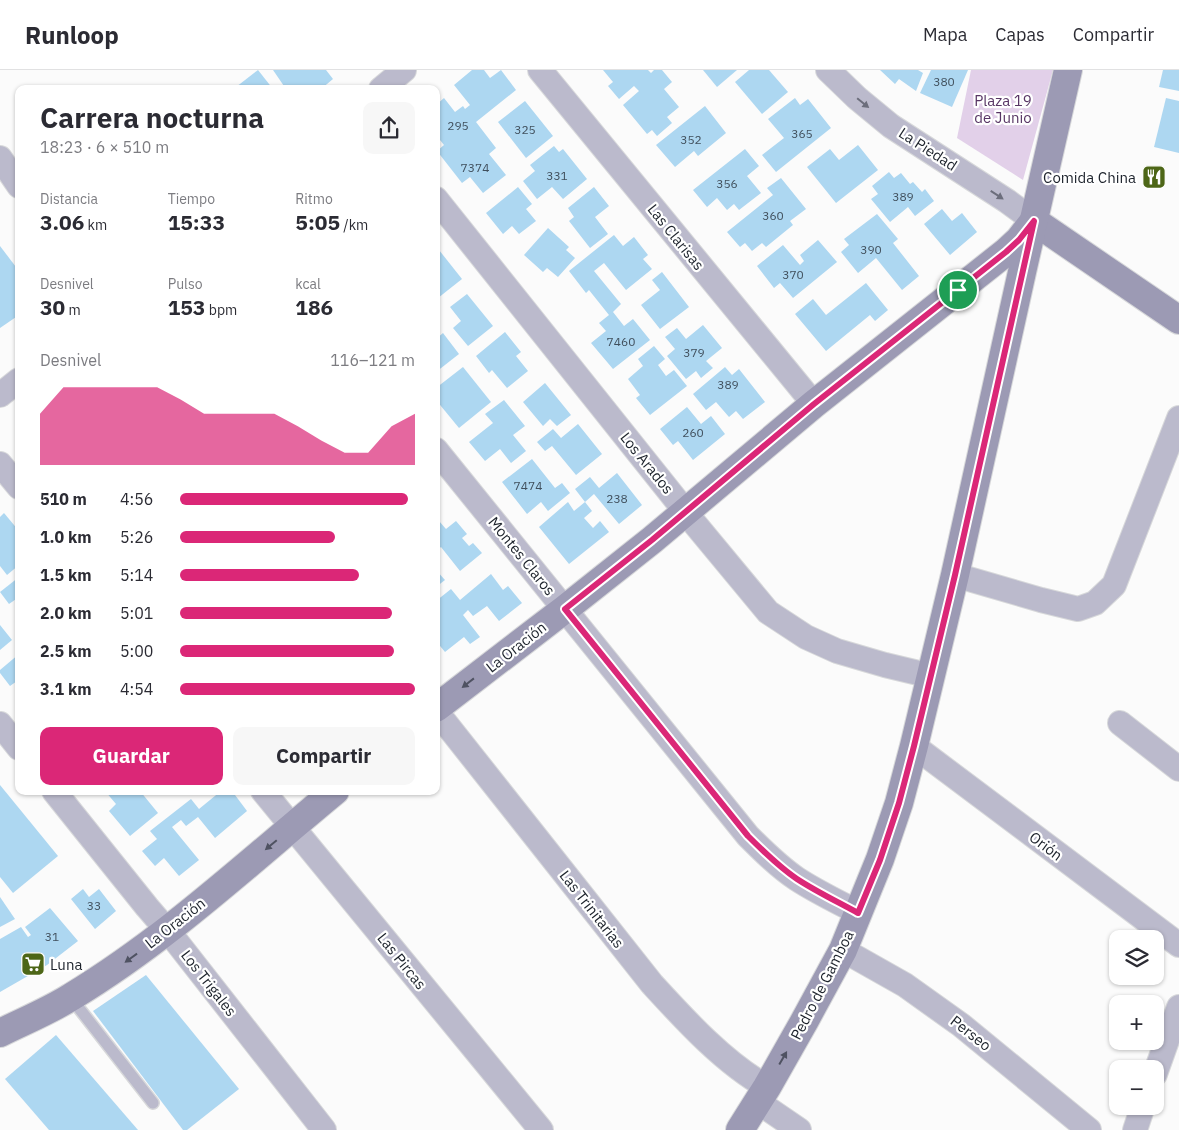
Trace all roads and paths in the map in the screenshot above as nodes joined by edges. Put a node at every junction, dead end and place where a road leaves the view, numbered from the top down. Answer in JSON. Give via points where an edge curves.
{"nodes":[{"id":1,"x":404,"y":70,"type":"edge"},
{"id":2,"x":540,"y":70,"type":"edge"},
{"id":3,"x":828,"y":70,"type":"edge"},
{"id":4,"x":1068,"y":70,"type":"edge"},
{"id":5,"x":386,"y":85,"type":"edge"},
{"id":6,"x":0,"y":158,"type":"edge"},
{"id":7,"x":15,"y":180,"type":"edge"},
{"id":8,"x":440,"y":204,"type":"edge"},
{"id":9,"x":1034,"y":221,"type":"junction"},
{"id":10,"x":1179,"y":320,"type":"edge"},
{"id":11,"x":15,"y":383,"type":"edge"},
{"id":12,"x":0,"y":395,"type":"edge"},
{"id":13,"x":814,"y":404,"type":"junction"},
{"id":14,"x":1179,"y":418,"type":"edge"},
{"id":15,"x":440,"y":455,"type":"edge"},
{"id":16,"x":0,"y":464,"type":"edge"},
{"id":17,"x":15,"y":482,"type":"edge"},
{"id":18,"x":686,"y":511,"type":"junction"},
{"id":19,"x":955,"y":575,"type":"junction"},
{"id":20,"x":565,"y":609,"type":"junction"},
{"id":21,"x":931,"y":676,"type":"junction"},
{"id":22,"x":440,"y":707,"type":"edge"},
{"id":23,"x":440,"y":715,"type":"edge"},
{"id":24,"x":1120,"y":723,"type":"dead end"},
{"id":25,"x":0,"y":724,"type":"edge"},
{"id":26,"x":15,"y":743,"type":"edge"},
{"id":27,"x":914,"y":746,"type":"junction"},
{"id":28,"x":1179,"y":769,"type":"edge"},
{"id":29,"x":57,"y":795,"type":"edge"},
{"id":30,"x":266,"y":795,"type":"edge"},
{"id":31,"x":330,"y":795,"type":"edge"},
{"id":32,"x":292,"y":827,"type":"junction"},
{"id":33,"x":858,"y":913,"type":"junction"},
{"id":34,"x":167,"y":931,"type":"junction"},
{"id":35,"x":1179,"y":945,"type":"edge"},
{"id":36,"x":842,"y":950,"type":"junction"},
{"id":37,"x":71,"y":998,"type":"junction"},
{"id":38,"x":1179,"y":1007,"type":"edge"},
{"id":39,"x":0,"y":1033,"type":"edge"},
{"id":40,"x":1160,"y":1060,"type":"edge"},
{"id":41,"x":762,"y":1095,"type":"junction"},
{"id":42,"x":153,"y":1102,"type":"dead end"},
{"id":43,"x":1141,"y":1115,"type":"edge"},
{"id":44,"x":324,"y":1130,"type":"edge"},
{"id":45,"x":541,"y":1130,"type":"edge"},
{"id":46,"x":740,"y":1130,"type":"edge"},
{"id":47,"x":799,"y":1130,"type":"edge"},
{"id":48,"x":1089,"y":1130,"type":"edge"},
{"id":49,"x":1135,"y":1130,"type":"edge"}],
"edges":[{"from":1,"to":5,"type":"street"},
{"from":2,"to":13,"type":"street","name":"Las Clarisas"},
{"from":3,"to":9,"type":"street","name":"La Piedad","one_way":true,"via":[[891,126]]},
{"from":4,"to":9,"type":"main road","name":"Pedro de Gamboa"},
{"from":6,"to":7,"type":"street"},
{"from":8,"to":18,"type":"street","name":"Los Arados"},
{"from":9,"to":10,"type":"main road"},
{"from":9,"to":13,"type":"main road","name":"La Oración","via":[[1006,252]]},
{"from":9,"to":19,"type":"main road","name":"Pedro de Gamboa"},
{"from":11,"to":12,"type":"street"},
{"from":13,"to":18,"type":"main road","name":"La Oración"},
{"from":14,"to":19,"type":"street","via":[[1114,585],[1095,603],[1078,609]]},
{"from":15,"to":20,"type":"street","name":"Montes Claros"},
{"from":16,"to":17,"type":"street"},
{"from":18,"to":20,"type":"main road","name":"La Oración"},
{"from":18,"to":21,"type":"street","name":"Los Arados","via":[[768,612],[806,637],[837,652]]},
{"from":19,"to":21,"type":"main road","name":"Pedro de Gamboa"},
{"from":20,"to":22,"type":"main road","name":"La Oración","one_way":true},
{"from":20,"to":33,"type":"street","name":"Montes Claros","via":[[748,836],[796,878]]},
{"from":21,"to":27,"type":"main road","name":"Pedro de Gamboa"},
{"from":23,"to":41,"type":"street","name":"Las Trinitarias","via":[[652,984],[708,1042],[750,1077]]},
{"from":24,"to":28,"type":"street"},
{"from":25,"to":26,"type":"street"},
{"from":27,"to":33,"type":"main road","name":"Pedro de Gamboa","via":[[880,860]]},
{"from":27,"to":35,"type":"street","name":"Orión"},
{"from":29,"to":34,"type":"street","name":"Los Trigales"},
{"from":30,"to":32,"type":"street","name":"Las Pircas"},
{"from":31,"to":32,"type":"main road","name":"La Oración"},
{"from":32,"to":34,"type":"main road","name":"La Oración","one_way":true},
{"from":32,"to":45,"type":"street","name":"Las Pircas"},
{"from":33,"to":36,"type":"main road","name":"Pedro de Gamboa"},
{"from":34,"to":37,"type":"main road","name":"La Oración","one_way":true},
{"from":34,"to":44,"type":"street","name":"Los Trigales"},
{"from":41,"to":36,"type":"main road","name":"Pedro de Gamboa","one_way":true},
{"from":36,"to":48,"type":"street","name":"Perseo","via":[[905,985],[961,1025]]},
{"from":37,"to":39,"type":"main road","name":"La Oración"},
{"from":37,"to":42,"type":"lane"},
{"from":38,"to":40,"type":"street"},
{"from":41,"to":46,"type":"main road","name":"Pedro de Gamboa"},
{"from":41,"to":47,"type":"street","name":"Las Trinitarias"},
{"from":43,"to":49,"type":"street"}]}
